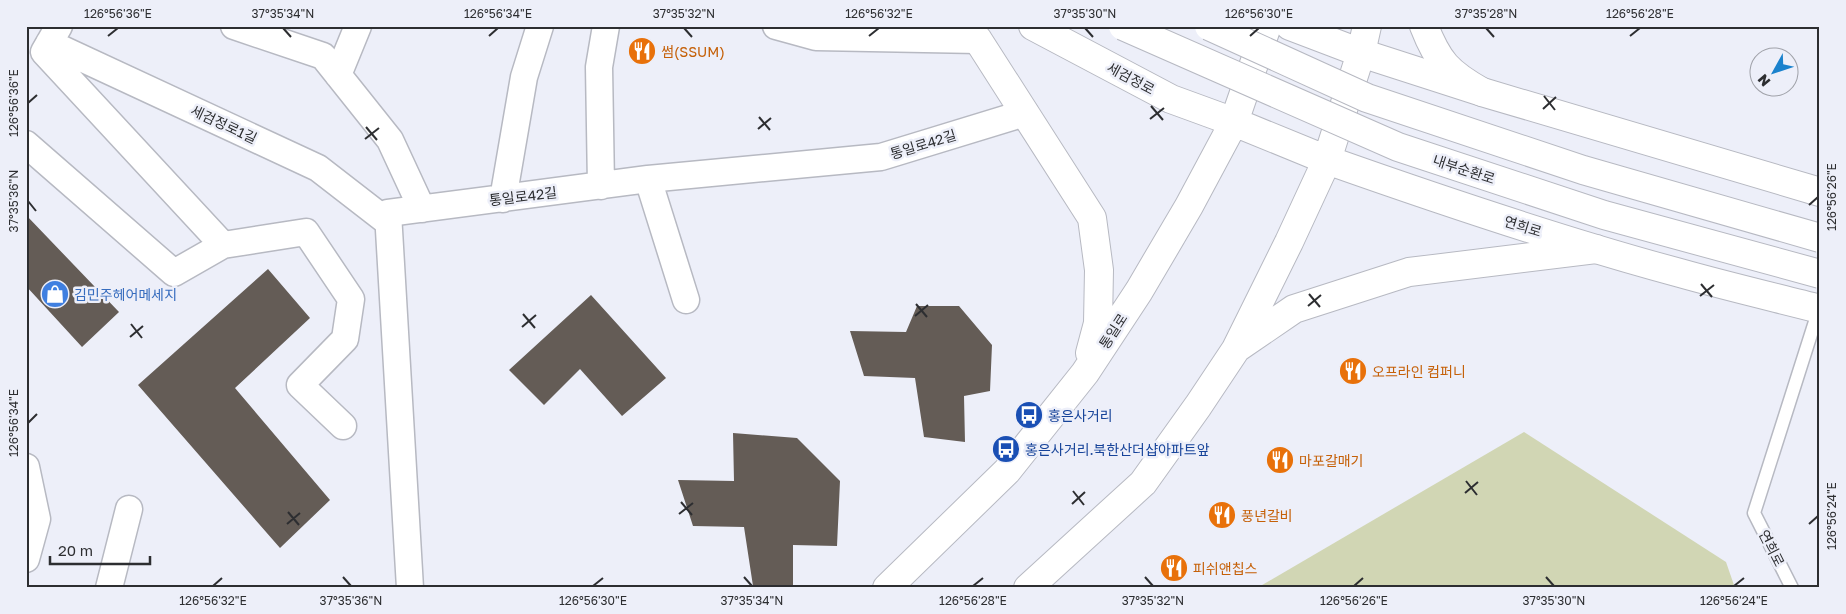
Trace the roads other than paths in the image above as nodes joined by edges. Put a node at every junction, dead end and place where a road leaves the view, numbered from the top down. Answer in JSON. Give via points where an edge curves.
{"nodes":[{"id":1,"x":234,"y":26,"type":"edge"},
{"id":2,"x":358,"y":26,"type":"edge"},
{"id":3,"x":540,"y":26,"type":"edge"},
{"id":4,"x":606,"y":26,"type":"edge"},
{"id":5,"x":776,"y":26,"type":"edge"},
{"id":6,"x":1033,"y":26,"type":"edge"},
{"id":7,"x":1122,"y":26,"type":"edge"},
{"id":8,"x":1209,"y":26,"type":"edge"},
{"id":9,"x":1267,"y":26,"type":"edge"},
{"id":10,"x":1290,"y":26,"type":"edge"},
{"id":11,"x":1367,"y":26,"type":"edge"},
{"id":12,"x":1424,"y":26,"type":"edge"},
{"id":13,"x":972,"y":33,"type":"edge"},
{"id":14,"x":51,"y":41,"type":"edge"},
{"id":15,"x":1361,"y":53,"type":"junction"},
{"id":16,"x":338,"y":75,"type":"junction"},
{"id":17,"x":1482,"y":92,"type":"junction"},
{"id":18,"x":1025,"y":113,"type":"junction"},
{"id":19,"x":1234,"y":122,"type":"junction"},
{"id":20,"x":26,"y":144,"type":"edge"},
{"id":21,"x":1327,"y":160,"type":"junction"},
{"id":22,"x":648,"y":179,"type":"junction"},
{"id":23,"x":601,"y":186,"type":"junction"},
{"id":24,"x":1820,"y":192,"type":"edge"},
{"id":25,"x":503,"y":199,"type":"junction"},
{"id":26,"x":422,"y":209,"type":"junction"},
{"id":27,"x":388,"y":223,"type":"junction"},
{"id":28,"x":1820,"y":238,"type":"edge"},
{"id":29,"x":223,"y":245,"type":"junction"},
{"id":30,"x":1596,"y":248,"type":"junction"},
{"id":31,"x":1820,"y":274,"type":"edge"},
{"id":32,"x":686,"y":300,"type":"dead end"},
{"id":33,"x":1819,"y":309,"type":"edge"},
{"id":34,"x":1236,"y":348,"type":"junction"},
{"id":35,"x":1085,"y":373,"type":"junction"},
{"id":36,"x":343,"y":426,"type":"dead end"},
{"id":37,"x":26,"y":467,"type":"edge"},
{"id":38,"x":129,"y":509,"type":"dead end"},
{"id":39,"x":26,"y":559,"type":"edge"},
{"id":40,"x":109,"y":588,"type":"edge"},
{"id":41,"x":410,"y":588,"type":"edge"},
{"id":42,"x":887,"y":588,"type":"edge"},
{"id":43,"x":1028,"y":588,"type":"edge"},
{"id":44,"x":1792,"y":588,"type":"edge"}],
"edges":[{"from":1,"to":16,"type":"street","via":[[323,56]]},
{"from":2,"to":16,"type":"street"},
{"from":3,"to":25,"type":"street","via":[[524,77]]},
{"from":4,"to":23,"type":"street","via":[[599,67]]},
{"from":5,"to":13,"type":"street","via":[[816,37]]},
{"from":6,"to":19,"type":"main road","name":"세검정로","via":[[1171,99]]},
{"from":7,"to":31,"type":"main road","name":"내부순환로","bridge":true,"via":[[1398,147],[1604,215]]},
{"from":8,"to":28,"type":"main road","bridge":true,"via":[[1367,98],[1583,170]]},
{"from":9,"to":19,"type":"main road","name":"통일로"},
{"from":10,"to":15,"type":"main road"},
{"from":11,"to":15,"type":"main road"},
{"from":12,"to":17,"type":"main road","via":[[1434,51],[1447,68],[1460,80]]},
{"from":13,"to":18,"type":"main road"},
{"from":14,"to":27,"type":"street","name":"세검정로1길","via":[[318,168]]},
{"from":14,"to":29,"type":"street"},
{"from":15,"to":17,"type":"main road"},
{"from":15,"to":21,"type":"main road"},
{"from":16,"to":26,"type":"street","via":[[390,140]]},
{"from":17,"to":24,"type":"main road"},
{"from":18,"to":22,"type":"street","name":"통일로42길","via":[[881,157]]},
{"from":18,"to":35,"type":"main road","via":[[1092,218],[1099,270],[1098,323]]},
{"from":19,"to":21,"type":"main road","name":"연희로"},
{"from":19,"to":35,"type":"main road","name":"통일로","via":[[1139,291]]},
{"from":20,"to":29,"type":"street","via":[[174,273]]},
{"from":21,"to":30,"type":"main road","name":"연희로","via":[[1496,218]]},
{"from":21,"to":34,"type":"main road"},
{"from":22,"to":23,"type":"street","name":"통일로42길"},
{"from":22,"to":32,"type":"street"},
{"from":23,"to":25,"type":"street","name":"통일로42길"},
{"from":25,"to":26,"type":"street","name":"통일로42길"},
{"from":26,"to":27,"type":"street","name":"통일로42길","via":[[388,213]]},
{"from":27,"to":41,"type":"street"},
{"from":29,"to":36,"type":"street","via":[[306,232],[351,299],[345,339],[300,385]]},
{"from":30,"to":33,"type":"main road","name":"연희로"},
{"from":30,"to":34,"type":"main road","via":[[1409,272],[1294,309]]},
{"from":33,"to":44,"type":"lane","name":"연희로","via":[[1754,513]]},
{"from":34,"to":43,"type":"main road","via":[[1142,483]]},
{"from":35,"to":42,"type":"main road","name":"통일로","via":[[1007,471]]},
{"from":37,"to":39,"type":"street","via":[[37,519]]},
{"from":38,"to":40,"type":"street"}]}
